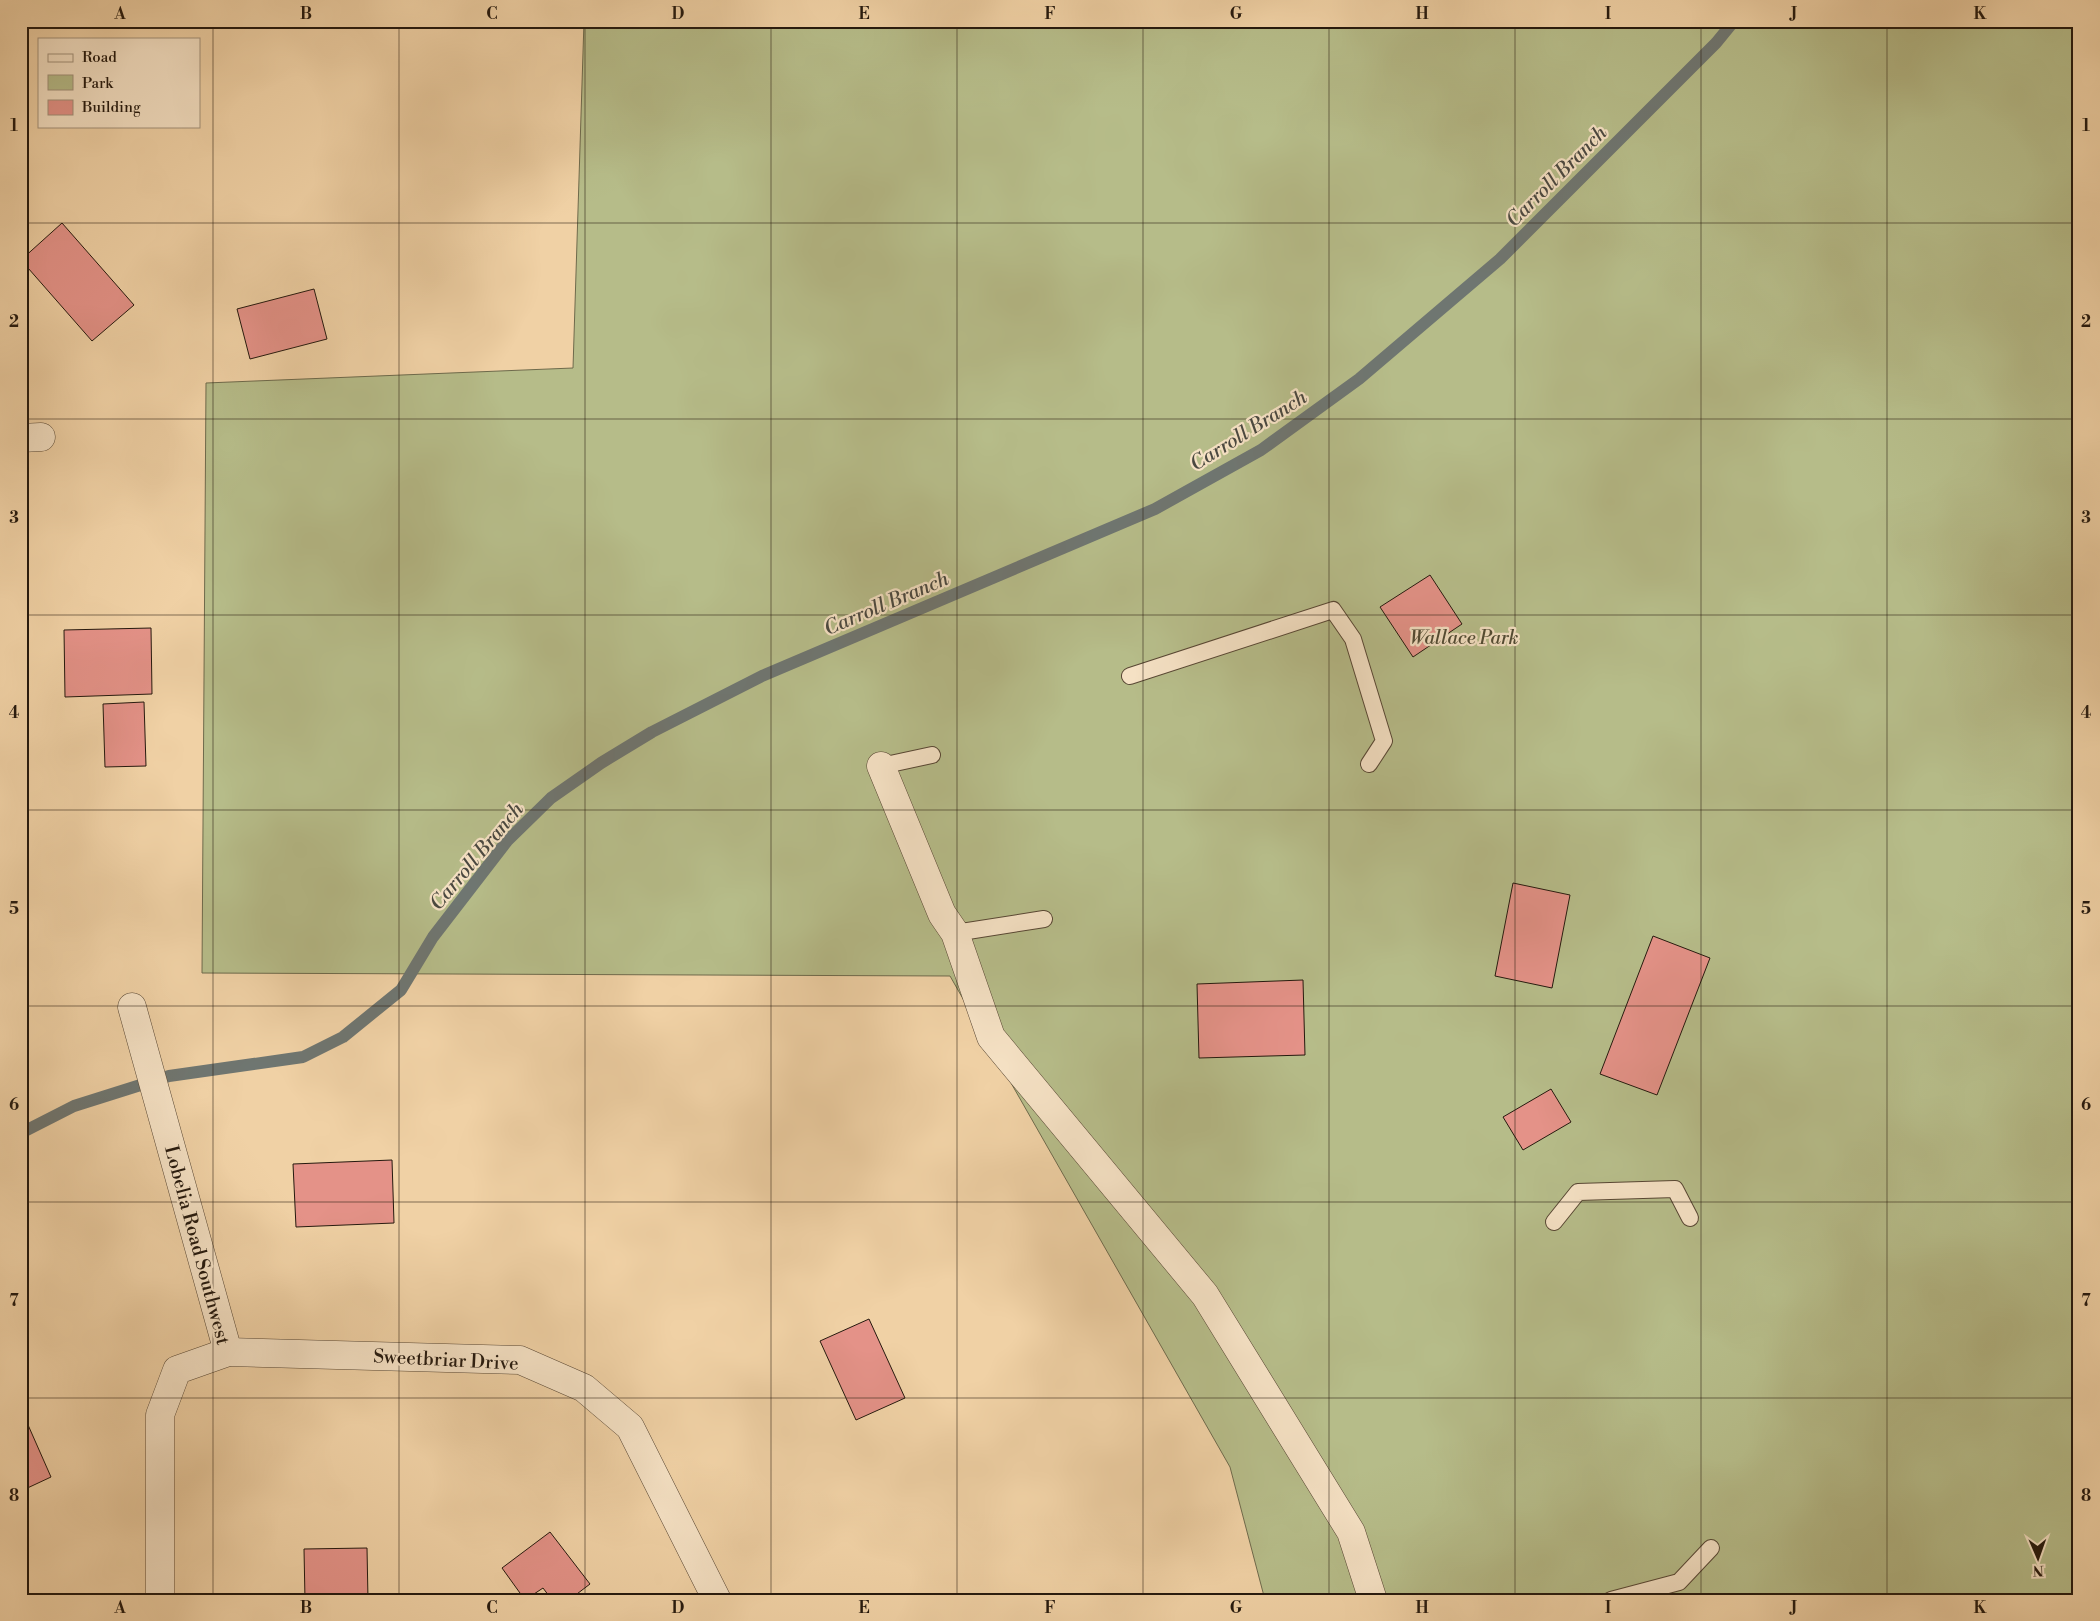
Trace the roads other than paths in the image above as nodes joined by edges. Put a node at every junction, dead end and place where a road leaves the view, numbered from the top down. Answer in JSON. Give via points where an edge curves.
{"nodes":[{"id":1,"x":1130,"y":676,"type":"dead end"},
{"id":2,"x":932,"y":755,"type":"dead end"},
{"id":3,"x":1369,"y":764,"type":"dead end"},
{"id":4,"x":880,"y":766,"type":"joint"},
{"id":5,"x":1044,"y":920,"type":"dead end"},
{"id":6,"x":955,"y":933,"type":"junction"},
{"id":7,"x":132,"y":1007,"type":"dead end"},
{"id":8,"x":1690,"y":1218,"type":"dead end"},
{"id":9,"x":1554,"y":1222,"type":"dead end"},
{"id":10,"x":228,"y":1352,"type":"junction"},
{"id":11,"x":1711,"y":1548,"type":"dead end"},
{"id":12,"x":160,"y":1600,"type":"edge"},
{"id":13,"x":717,"y":1600,"type":"edge"},
{"id":14,"x":1372,"y":1600,"type":"edge"},
{"id":15,"x":1611,"y":1600,"type":"edge"}],
"edges":[{"from":1,"to":3,"type":"lane","via":[[1333,610],[1353,639],[1384,741]]},
{"from":2,"to":4,"type":"lane"},
{"from":4,"to":6,"type":"street","via":[[942,914]]},
{"from":5,"to":6,"type":"lane"},
{"from":6,"to":14,"type":"street","via":[[991,1036],[1205,1295],[1352,1532]]},
{"from":7,"to":10,"type":"street","name":"Lobelia Road Southwest"},
{"from":8,"to":9,"type":"lane","via":[[1675,1189],[1665,1189],[1578,1192]]},
{"from":10,"to":12,"type":"street","name":"Lobelia Road Southwest","via":[[177,1370],[160,1415]]},
{"from":10,"to":13,"type":"street","name":"Sweetbriar Drive","via":[[520,1360],[584,1388],[630,1427]]},
{"from":11,"to":15,"type":"lane","via":[[1679,1582]]}]}
